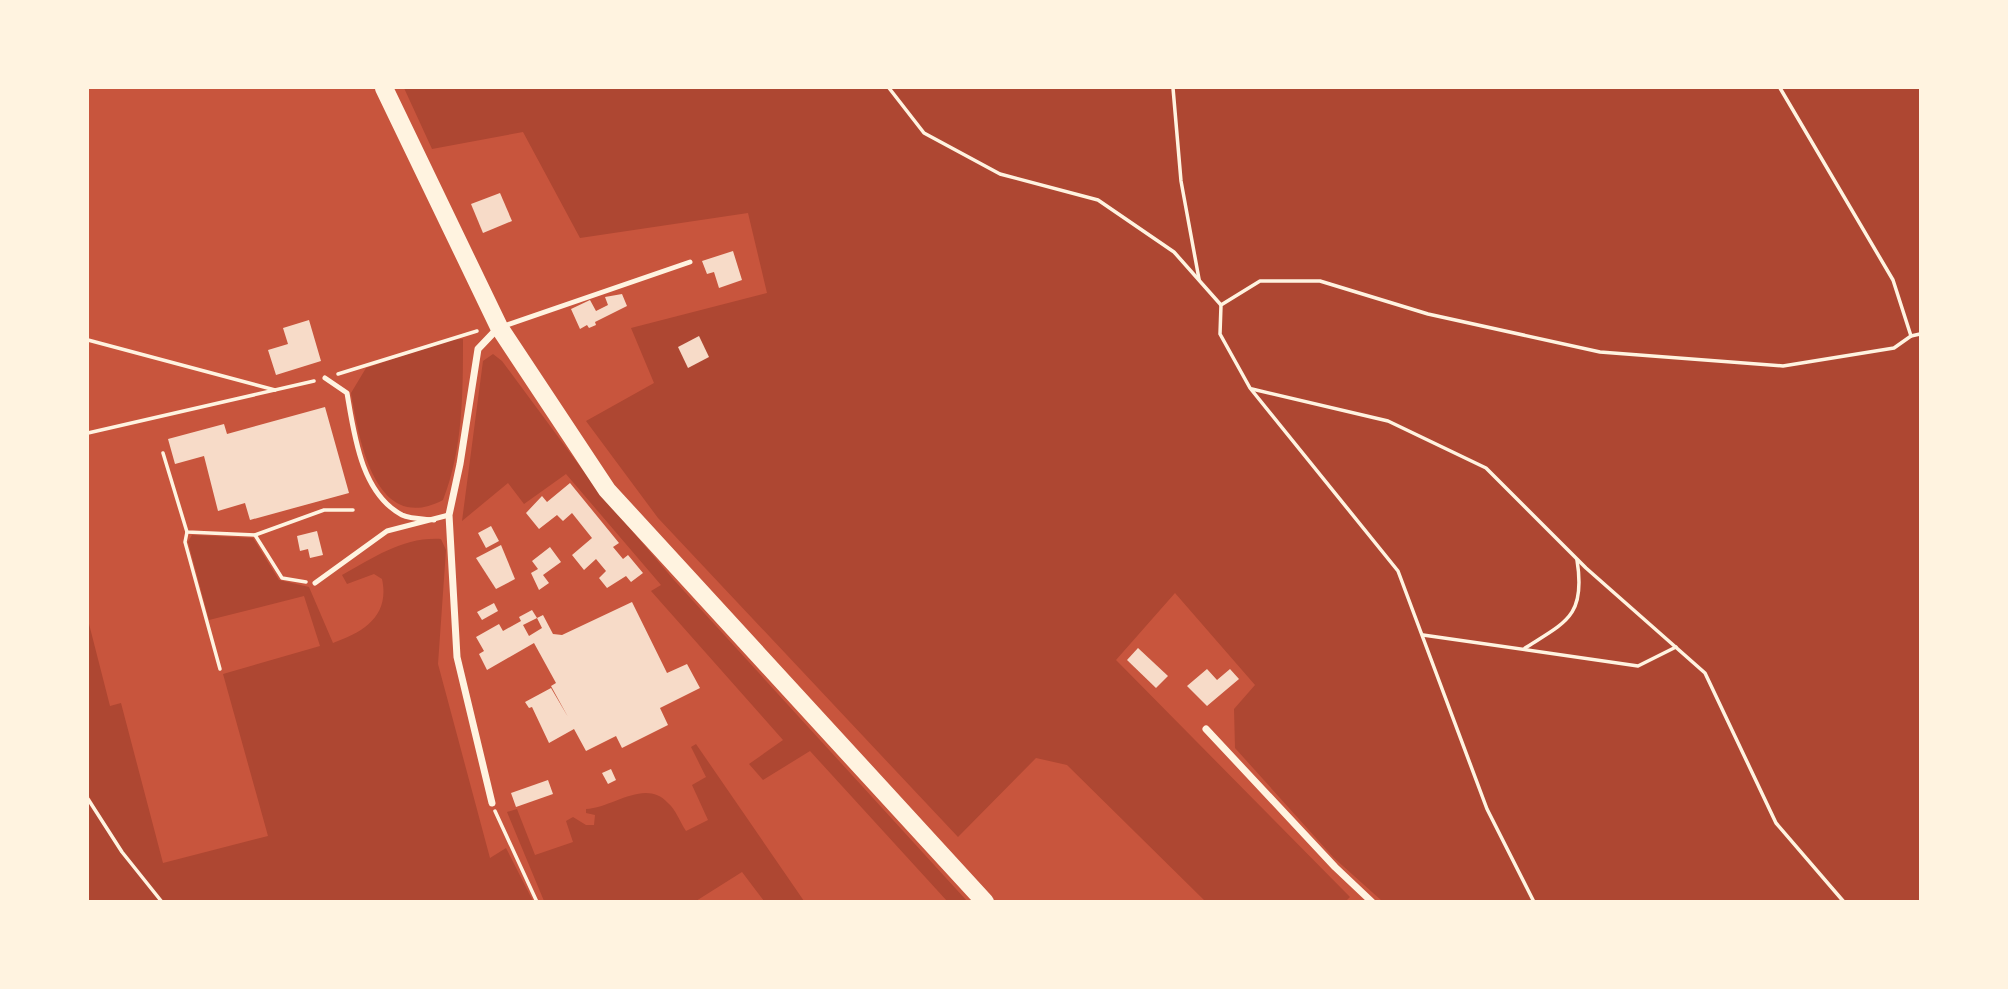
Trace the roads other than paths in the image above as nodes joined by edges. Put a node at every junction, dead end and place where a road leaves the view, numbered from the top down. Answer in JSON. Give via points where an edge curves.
{"nodes":[{"id":1,"x":384,"y":88,"type":"edge"},
{"id":2,"x":690,"y":262,"type":"dead end"},
{"id":3,"x":495,"y":320,"type":"junction"},
{"id":4,"x":325,"y":378,"type":"road end"},
{"id":5,"x":449,"y":515,"type":"junction"},
{"id":6,"x":435,"y":520,"type":"junction"},
{"id":7,"x":315,"y":583,"type":"road end"},
{"id":8,"x":1206,"y":729,"type":"dead end"},
{"id":9,"x":492,"y":803,"type":"road end"},
{"id":10,"x":985,"y":901,"type":"edge"},
{"id":11,"x":1372,"y":901,"type":"edge"}],
"edges":[{"from":1,"to":3,"type":"main road"},
{"from":2,"to":3,"type":"lane"},
{"from":3,"to":5,"type":"street","via":[[478,349]]},
{"from":3,"to":10,"type":"main road","via":[[607,490]]},
{"from":4,"to":6,"type":"lane","via":[[347,393],[354,434],[377,493],[403,515]]},
{"from":5,"to":6,"type":"lane"},
{"from":5,"to":9,"type":"street","via":[[457,657]]},
{"from":6,"to":7,"type":"lane","via":[[387,531]]},
{"from":8,"to":11,"type":"street"}]}
